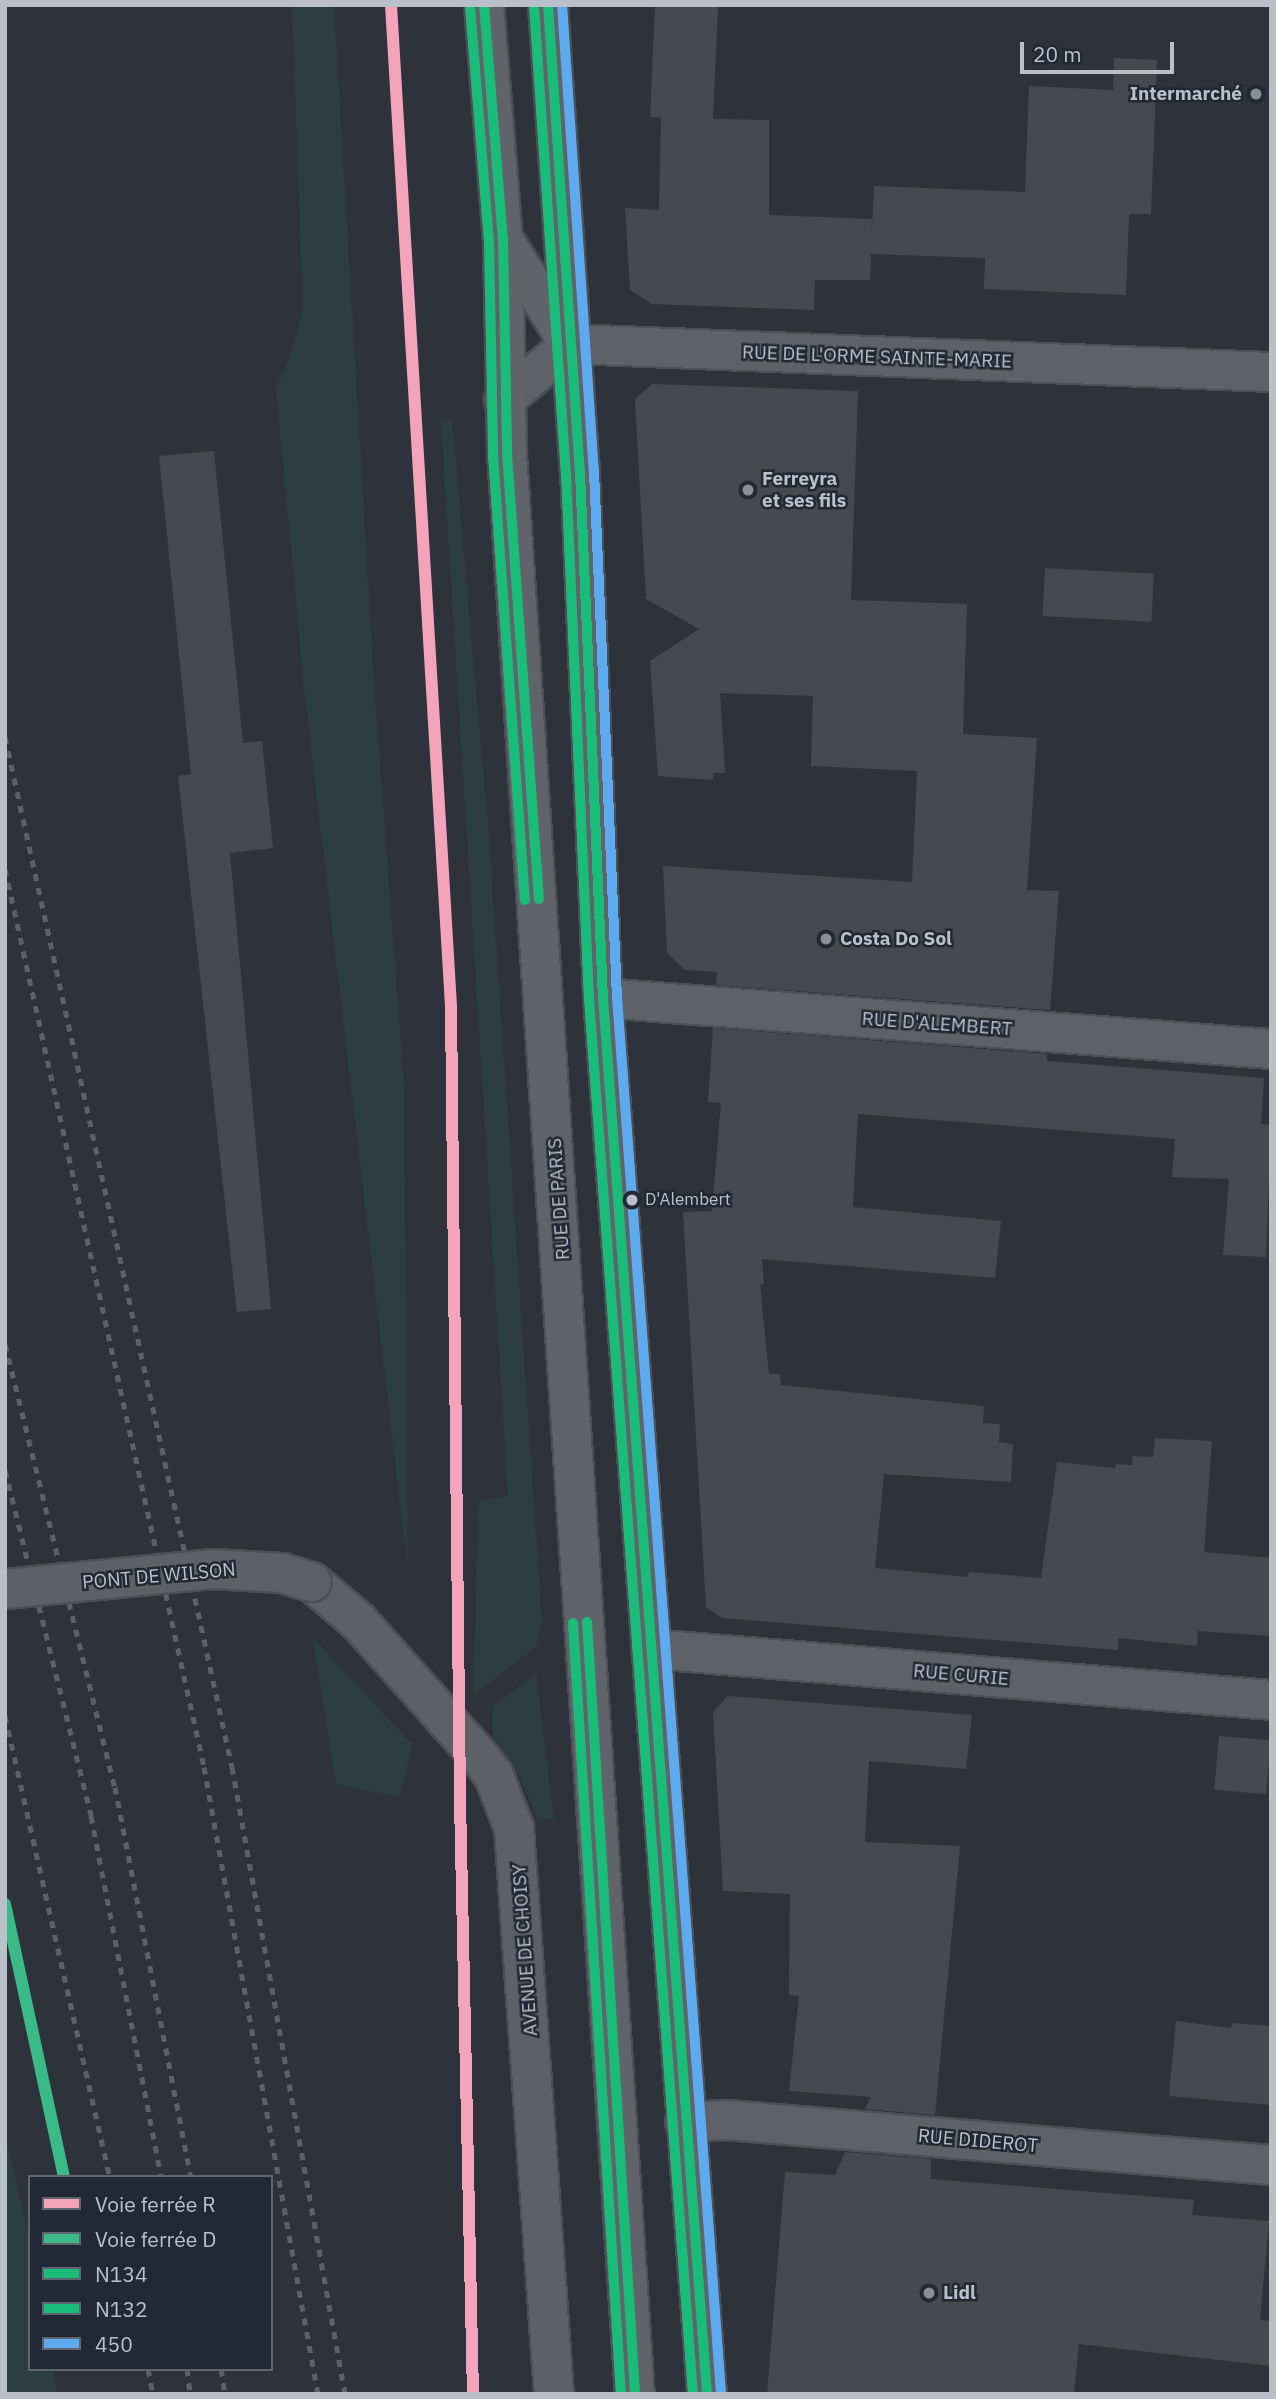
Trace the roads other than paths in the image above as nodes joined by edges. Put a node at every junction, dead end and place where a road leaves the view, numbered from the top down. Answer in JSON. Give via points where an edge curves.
{"nodes":[{"id":1,"x":484,"y":5,"type":"edge"},
{"id":2,"x":548,"y":5,"type":"edge"},
{"id":3,"x":503,"y":239,"type":"junction"},
{"id":4,"x":570,"y":344,"type":"junction"},
{"id":5,"x":1271,"y":372,"type":"edge"},
{"id":6,"x":504,"y":400,"type":"junction"},
{"id":7,"x":603,"y":998,"type":"junction"},
{"id":8,"x":1271,"y":1049,"type":"edge"},
{"id":9,"x":312,"y":1582,"type":"joint"},
{"id":10,"x":5,"y":1589,"type":"edge"},
{"id":11,"x":651,"y":1649,"type":"junction"},
{"id":12,"x":1271,"y":1700,"type":"edge"},
{"id":13,"x":685,"y":2122,"type":"junction"},
{"id":14,"x":1271,"y":2165,"type":"edge"},
{"id":15,"x":554,"y":2394,"type":"edge"},
{"id":16,"x":635,"y":2394,"type":"edge"},
{"id":17,"x":708,"y":2394,"type":"edge"}],
"edges":[{"from":1,"to":3,"type":"main road","name":"RUE DE PARIS"},
{"from":2,"to":4,"type":"main road"},
{"from":3,"to":4,"type":"main road"},
{"from":3,"to":6,"type":"main road","name":"RUE DE PARIS"},
{"from":4,"to":5,"type":"street","name":"RUE DE L'ORME SAINTE-MARIE"},
{"from":4,"to":6,"type":"street"},
{"from":4,"to":7,"type":"main road"},
{"from":6,"to":16,"type":"main road","name":"RUE DE PARIS"},
{"from":7,"to":8,"type":"street","name":"RUE D'ALEMBERT"},
{"from":7,"to":11,"type":"main road"},
{"from":9,"to":10,"type":"main road","name":"PONT DE WILSON","bridge":true,"via":[[282,1573],[212,1569]]},
{"from":9,"to":15,"type":"main road","name":"AVENUE DE CHOISY","via":[[358,1620],[494,1776],[514,1828]]},
{"from":11,"to":12,"type":"street","name":"RUE CURIE"},
{"from":11,"to":13,"type":"main road"},
{"from":13,"to":14,"type":"street","name":"RUE DIDEROT","via":[[727,2120]]},
{"from":13,"to":17,"type":"main road"}]}
